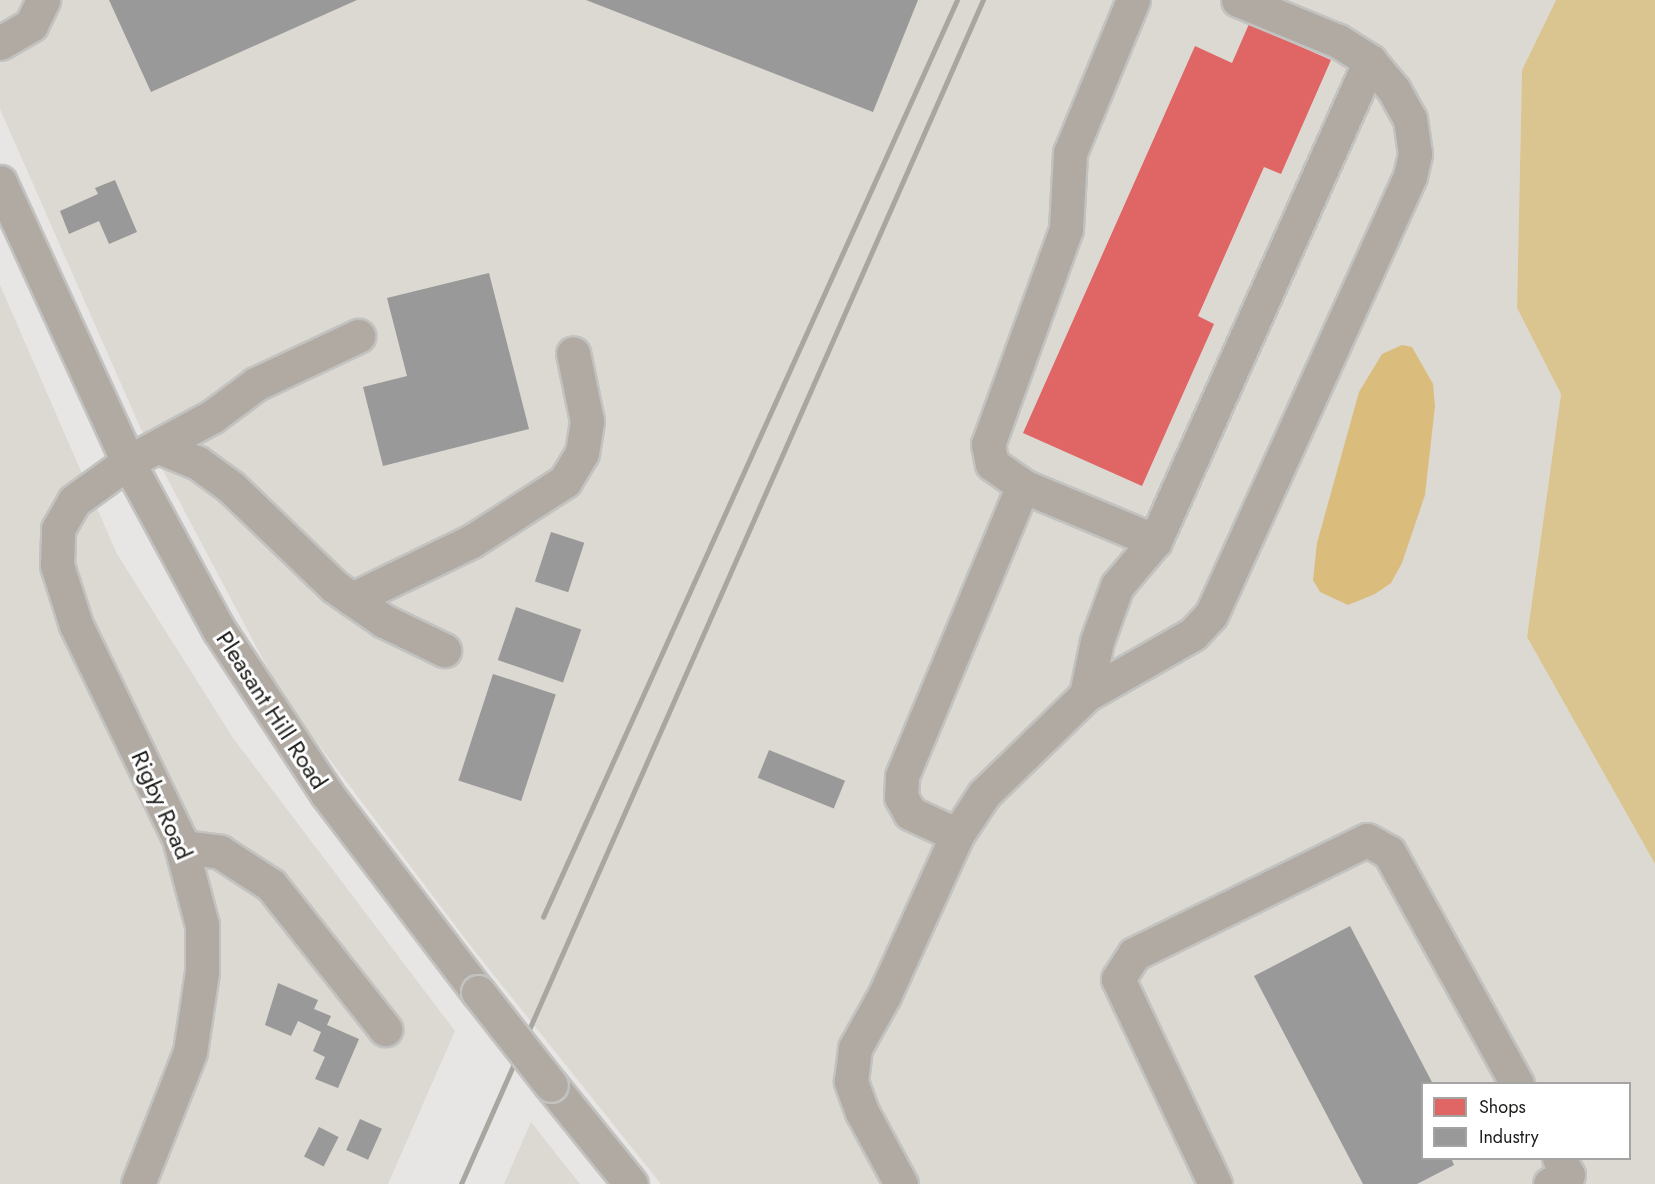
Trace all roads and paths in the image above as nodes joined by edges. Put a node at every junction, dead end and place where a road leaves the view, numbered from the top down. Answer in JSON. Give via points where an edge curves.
{"nodes":[{"id":1,"x":43,"y":0,"type":"edge"},
{"id":2,"x":1133,"y":0,"type":"edge"},
{"id":3,"x":1238,"y":0,"type":"edge"},
{"id":4,"x":0,"y":43,"type":"edge"},
{"id":5,"x":1370,"y":61,"type":"junction"},
{"id":6,"x":0,"y":182,"type":"edge"},
{"id":7,"x":8,"y":221,"type":"edge"},
{"id":8,"x":358,"y":336,"type":"dead end"},
{"id":9,"x":573,"y":353,"type":"dead end"},
{"id":10,"x":159,"y":447,"type":"junction"},
{"id":11,"x":128,"y":462,"type":"junction"},
{"id":12,"x":1023,"y":486,"type":"junction"},
{"id":13,"x":1155,"y":541,"type":"junction"},
{"id":14,"x":352,"y":599,"type":"junction"},
{"id":15,"x":444,"y":650,"type":"dead end"},
{"id":16,"x":1086,"y":695,"type":"junction"},
{"id":17,"x":957,"y":835,"type":"junction"},
{"id":18,"x":182,"y":847,"type":"junction"},
{"id":19,"x":385,"y":1029,"type":"dead end"},
{"id":20,"x":1516,"y":1082,"type":"edge"},
{"id":21,"x":138,"y":1184,"type":"edge"},
{"id":22,"x":631,"y":1184,"type":"edge"},
{"id":23,"x":901,"y":1184,"type":"edge"},
{"id":24,"x":1215,"y":1184,"type":"edge"}],
"edges":[{"from":1,"to":4,"type":"street","via":[[31,25]]},
{"from":2,"to":12,"type":"street","via":[[1070,153],[1066,229],[988,444],[992,464]]},
{"from":3,"to":5,"type":"street","via":[[1338,40]]},
{"from":5,"to":13,"type":"street"},
{"from":5,"to":16,"type":"street","via":[[1394,90],[1410,119],[1415,154],[1410,176],[1212,615],[1193,634]]},
{"from":6,"to":7,"type":"street","name":"Pleasant Hill Road"},
{"from":7,"to":11,"type":"street","name":"Pleasant Hill Road"},
{"from":8,"to":10,"type":"street","name":"Rigby Road","via":[[256,384],[213,416]]},
{"from":9,"to":14,"type":"street","via":[[587,421],[582,453],[565,481],[472,541]]},
{"from":10,"to":11,"type":"street","name":"Rigby Road"},
{"from":10,"to":14,"type":"street","via":[[198,463],[231,487]]},
{"from":11,"to":18,"type":"street","name":"Rigby Road","via":[[74,501],[58,529],[57,565],[76,625]]},
{"from":11,"to":22,"type":"street","name":"Pleasant Hill Road","bridge":true,"via":[[202,601],[277,723],[478,992]]},
{"from":12,"to":13,"type":"street"},
{"from":12,"to":17,"type":"street","via":[[902,776],[901,797],[910,813]]},
{"from":13,"to":16,"type":"street","via":[[1117,586],[1097,641]]},
{"from":14,"to":15,"type":"street","via":[[384,621]]},
{"from":16,"to":17,"type":"street","via":[[984,794]]},
{"from":17,"to":23,"type":"street","via":[[884,996],[855,1048],[851,1082],[862,1112]]},
{"from":18,"to":19,"type":"street","via":[[220,852],[271,885]]},
{"from":18,"to":21,"type":"street","name":"Rigby Road","via":[[202,925],[197,1024],[182,1079]]},
{"from":20,"to":24,"type":"street","via":[[1389,852],[1367,840],[1134,954],[1118,980]]}]}
